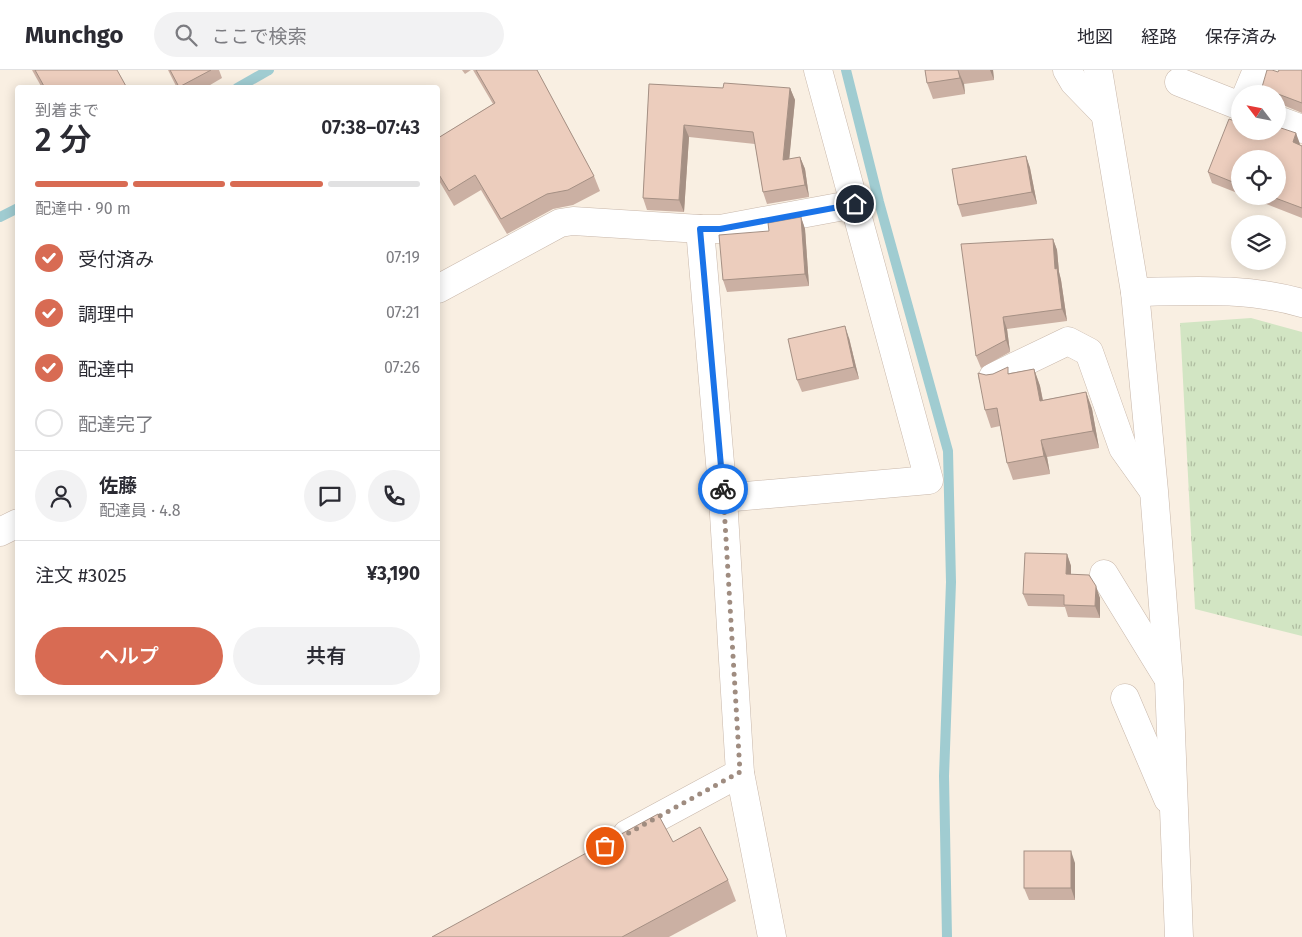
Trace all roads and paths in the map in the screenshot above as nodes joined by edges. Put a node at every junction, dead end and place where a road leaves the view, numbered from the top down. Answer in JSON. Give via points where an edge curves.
{"nodes":[{"id":1,"x":818,"y":70,"type":"edge"},
{"id":2,"x":1067,"y":70,"type":"edge"},
{"id":3,"x":1098,"y":70,"type":"edge"},
{"id":4,"x":1257,"y":70,"type":"edge"},
{"id":5,"x":1179,"y":82,"type":"dead end"},
{"id":6,"x":1251,"y":85,"type":"edge"},
{"id":7,"x":1231,"y":102,"type":"edge"},
{"id":8,"x":1105,"y":114,"type":"junction"},
{"id":9,"x":1286,"y":123,"type":"edge"},
{"id":10,"x":1302,"y":129,"type":"edge"},
{"id":11,"x":855,"y":204,"type":"junction"},
{"id":12,"x":700,"y":229,"type":"junction"},
{"id":13,"x":440,"y":288,"type":"edge"},
{"id":14,"x":1134,"y":292,"type":"junction"},
{"id":15,"x":1302,"y":302,"type":"edge"},
{"id":16,"x":992,"y":377,"type":"edge"},
{"id":17,"x":1154,"y":491,"type":"junction"},
{"id":18,"x":724,"y":498,"type":"junction"},
{"id":19,"x":15,"y":524,"type":"edge"},
{"id":20,"x":0,"y":532,"type":"edge"},
{"id":21,"x":1104,"y":574,"type":"dead end"},
{"id":22,"x":1169,"y":681,"type":"junction"},
{"id":23,"x":1126,"y":698,"type":"dead end"},
{"id":24,"x":740,"y":772,"type":"junction"},
{"id":25,"x":1174,"y":814,"type":"junction"},
{"id":26,"x":602,"y":848,"type":"edge"},
{"id":27,"x":772,"y":937,"type":"edge"},
{"id":28,"x":1179,"y":937,"type":"edge"}],
"edges":[{"from":1,"to":11,"type":"street"},
{"from":2,"to":8,"type":"street","via":[[1074,82]]},
{"from":3,"to":8,"type":"street"},
{"from":4,"to":6,"type":"street"},
{"from":5,"to":7,"type":"street"},
{"from":8,"to":14,"type":"street"},
{"from":9,"to":10,"type":"street"},
{"from":11,"to":12,"type":"street","via":[[720,229]]},
{"from":11,"to":18,"type":"street","via":[[930,480]]},
{"from":12,"to":13,"type":"street","via":[[573,221],[560,223]]},
{"from":12,"to":18,"type":"street"},
{"from":14,"to":15,"type":"street","via":[[1227,290],[1275,295]]},
{"from":14,"to":17,"type":"street"},
{"from":16,"to":17,"type":"street","via":[[1068,340],[1089,352],[1123,448]]},
{"from":17,"to":22,"type":"street"},
{"from":18,"to":24,"type":"street"},
{"from":19,"to":20,"type":"street"},
{"from":21,"to":22,"type":"street"},
{"from":22,"to":25,"type":"street"},
{"from":23,"to":25,"type":"street"},
{"from":24,"to":26,"type":"street"},
{"from":24,"to":27,"type":"street"},
{"from":25,"to":28,"type":"street"}]}
